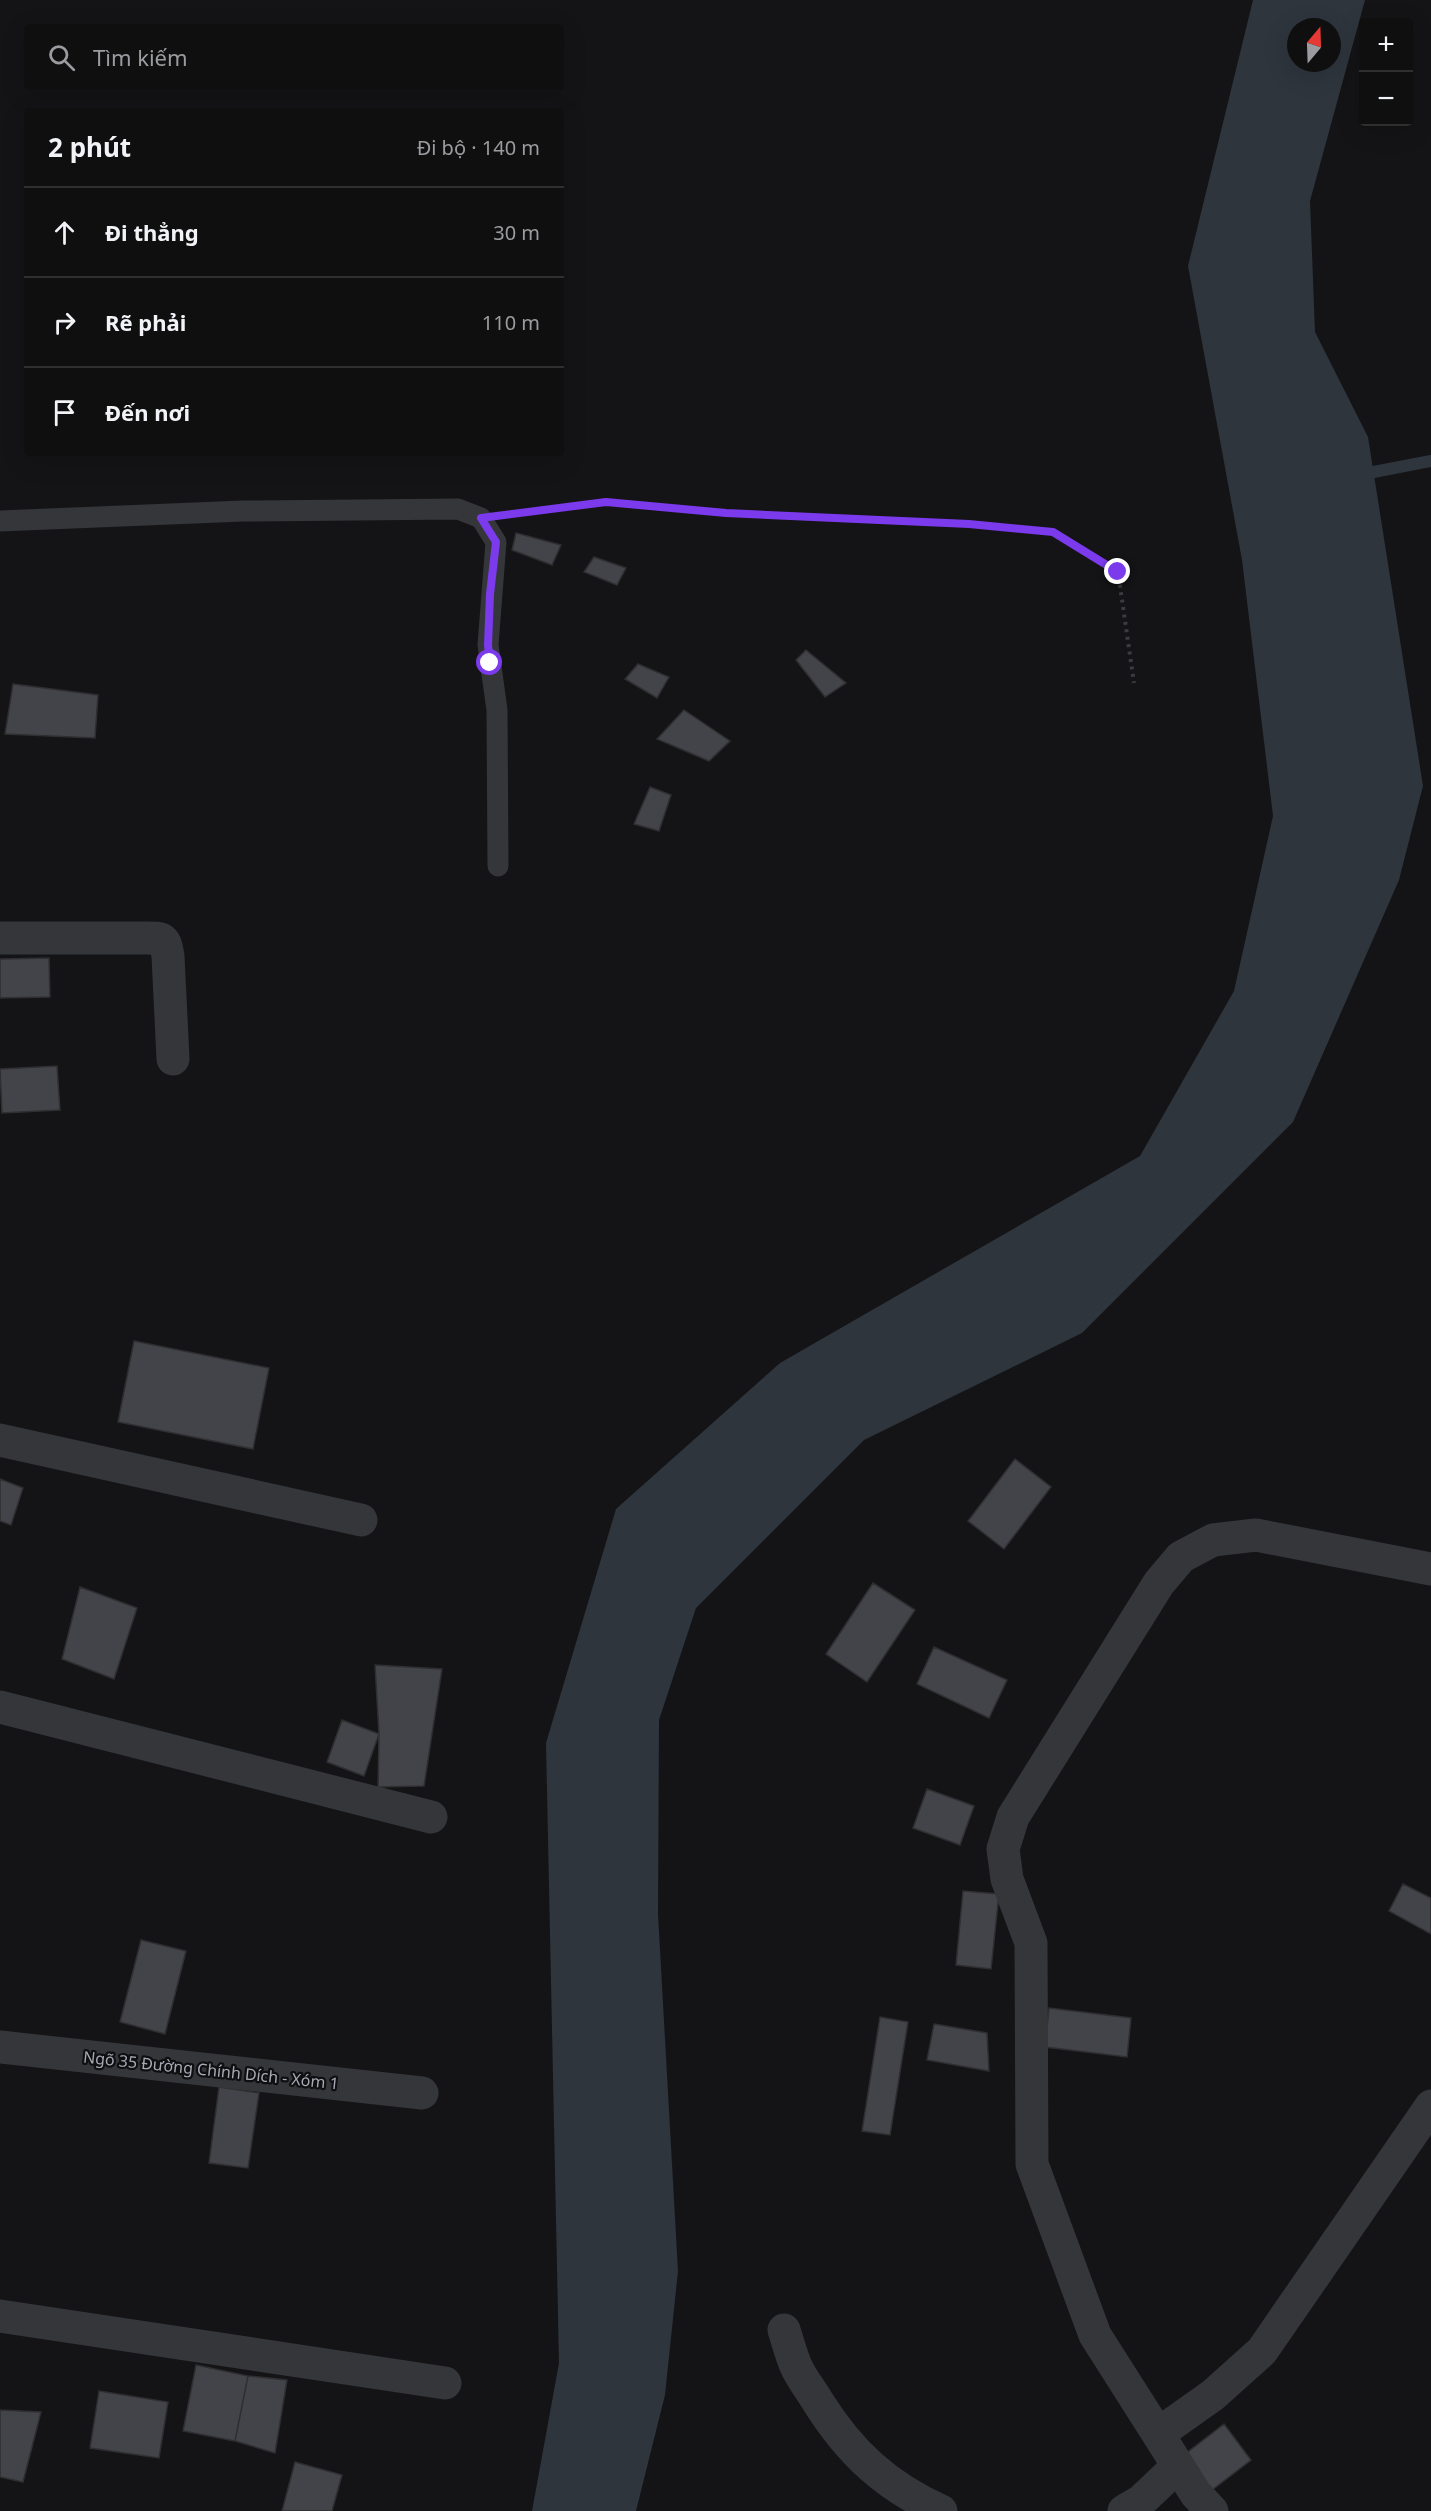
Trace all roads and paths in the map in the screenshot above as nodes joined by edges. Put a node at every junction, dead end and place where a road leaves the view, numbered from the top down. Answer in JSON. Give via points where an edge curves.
{"nodes":[{"id":1,"x":481,"y":518,"type":"junction"},
{"id":2,"x":0,"y":521,"type":"edge"},
{"id":3,"x":1134,"y":683,"type":"dead end"},
{"id":4,"x":498,"y":866,"type":"dead end"},
{"id":5,"x":0,"y":938,"type":"edge"},
{"id":6,"x":173,"y":1059,"type":"dead end"},
{"id":7,"x":0,"y":1440,"type":"edge"},
{"id":8,"x":361,"y":1520,"type":"dead end"},
{"id":9,"x":1431,"y":1569,"type":"edge"},
{"id":10,"x":0,"y":1707,"type":"edge"},
{"id":11,"x":431,"y":1816,"type":"dead end"},
{"id":12,"x":0,"y":2047,"type":"edge"},
{"id":13,"x":422,"y":2093,"type":"dead end"},
{"id":14,"x":1431,"y":2106,"type":"edge"},
{"id":15,"x":0,"y":2316,"type":"edge"},
{"id":16,"x":784,"y":2331,"type":"dead end"},
{"id":17,"x":445,"y":2384,"type":"dead end"},
{"id":18,"x":1158,"y":2434,"type":"junction"},
{"id":19,"x":1178,"y":2466,"type":"junction"},
{"id":20,"x":941,"y":2511,"type":"edge"},
{"id":21,"x":1124,"y":2511,"type":"edge"},
{"id":22,"x":1212,"y":2511,"type":"edge"}],
"edges":[{"from":1,"to":2,"type":"lane","via":[[458,509],[231,511]]},
{"from":1,"to":3,"type":"path","via":[[606,502],[1053,532],[1118,572]]},
{"from":1,"to":4,"type":"lane","via":[[496,542],[488,645],[497,710]]},
{"from":5,"to":6,"type":"street","via":[[164,939]]},
{"from":7,"to":8,"type":"street"},
{"from":9,"to":18,"type":"street","via":[[1256,1535],[1213,1540],[1181,1557],[1159,1583],[1013,1817],[1004,1849],[1007,1879],[1031,1943],[1032,2164],[1095,2335]]},
{"from":10,"to":11,"type":"street"},
{"from":12,"to":13,"type":"street","name":"Ngõ 35 Đường Chính Dích - Xóm 1"},
{"from":14,"to":18,"type":"street","via":[[1262,2351],[1213,2395]]},
{"from":15,"to":17,"type":"street"},
{"from":16,"to":20,"type":"street","via":[[796,2368],[856,2454],[881,2476]]},
{"from":18,"to":19,"type":"street"},
{"from":19,"to":21,"type":"street","via":[[1141,2501]]},
{"from":19,"to":22,"type":"street"}]}
